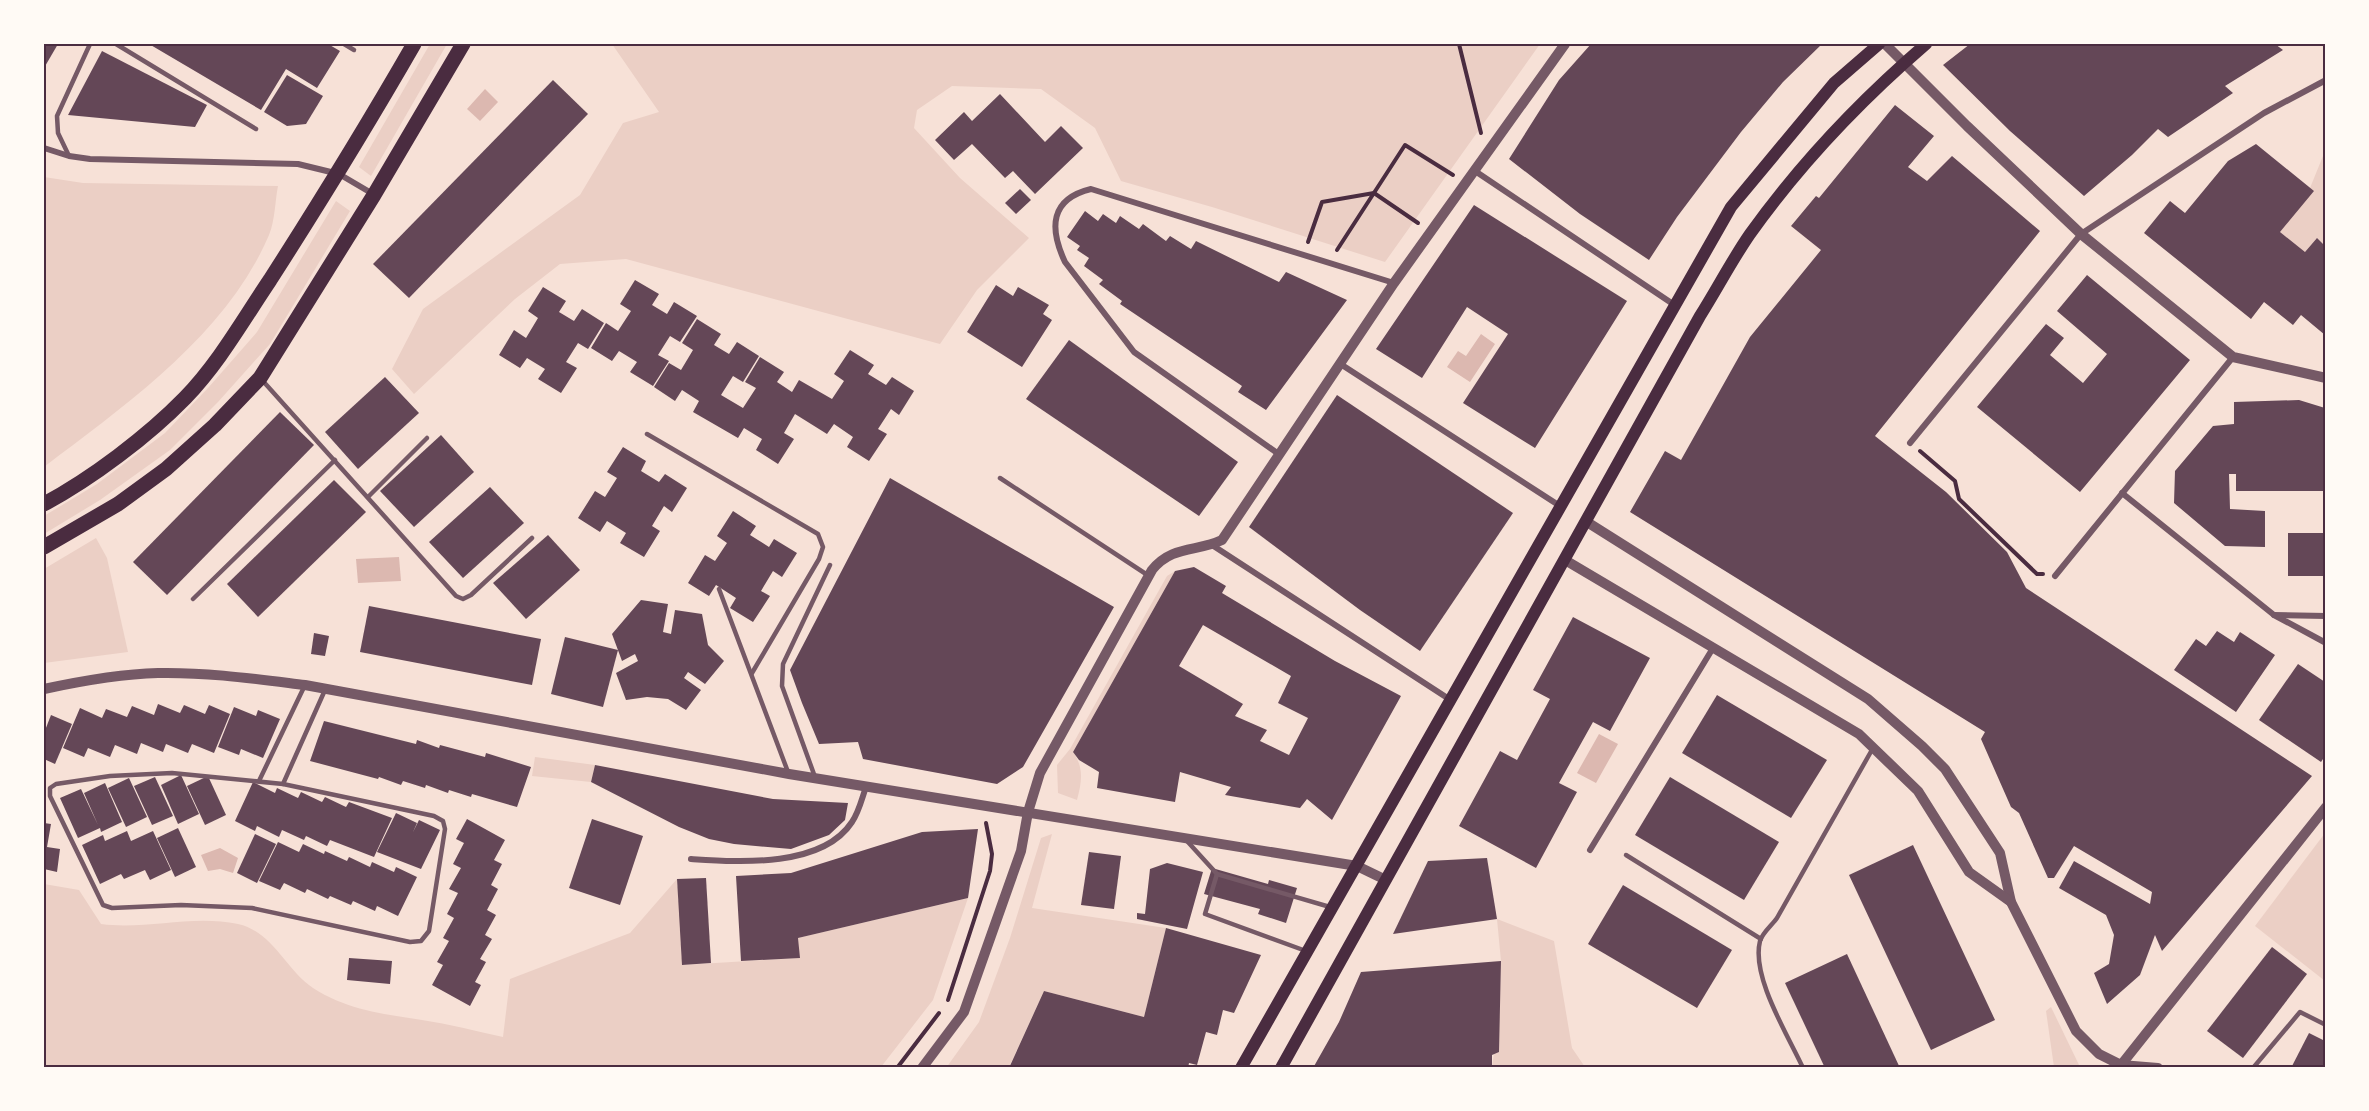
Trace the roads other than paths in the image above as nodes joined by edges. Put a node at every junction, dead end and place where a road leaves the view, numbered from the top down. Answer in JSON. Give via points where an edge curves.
{"nodes":[{"id":1,"x":90,"y":44,"type":"edge"},
{"id":2,"x":116,"y":44,"type":"edge"},
{"id":3,"x":344,"y":44,"type":"edge"},
{"id":4,"x":414,"y":44,"type":"edge"},
{"id":5,"x":463,"y":44,"type":"edge"},
{"id":6,"x":1565,"y":44,"type":"edge"},
{"id":7,"x":1879,"y":44,"type":"edge"},
{"id":8,"x":1885,"y":44,"type":"edge"},
{"id":9,"x":1926,"y":44,"type":"edge"},
{"id":10,"x":354,"y":50,"type":"dead end"},
{"id":11,"x":1903,"y":64,"type":"junction"},
{"id":12,"x":2325,"y":80,"type":"edge"},
{"id":13,"x":256,"y":129,"type":"dead end"},
{"id":14,"x":44,"y":148,"type":"edge"},
{"id":15,"x":69,"y":156,"type":"junction"},
{"id":16,"x":1475,"y":171,"type":"junction"},
{"id":17,"x":339,"y":174,"type":"junction"},
{"id":18,"x":374,"y":195,"type":"junction"},
{"id":19,"x":2081,"y":234,"type":"junction"},
{"id":20,"x":1394,"y":283,"type":"junction"},
{"id":21,"x":1674,"y":304,"type":"junction"},
{"id":22,"x":2233,"y":357,"type":"junction"},
{"id":23,"x":1342,"y":365,"type":"junction"},
{"id":24,"x":260,"y":378,"type":"junction"},
{"id":25,"x":2325,"y":378,"type":"edge"},
{"id":26,"x":647,"y":434,"type":"dead end"},
{"id":27,"x":427,"y":438,"type":"dead end"},
{"id":28,"x":1910,"y":443,"type":"road end"},
{"id":29,"x":1281,"y":456,"type":"junction"},
{"id":30,"x":334,"y":460,"type":"junction"},
{"id":31,"x":1000,"y":478,"type":"dead end"},
{"id":32,"x":2122,"y":493,"type":"junction"},
{"id":33,"x":368,"y":497,"type":"junction"},
{"id":34,"x":44,"y":504,"type":"edge"},
{"id":35,"x":1560,"y":506,"type":"junction"},
{"id":36,"x":1587,"y":522,"type":"junction"},
{"id":37,"x":532,"y":538,"type":"dead end"},
{"id":38,"x":1212,"y":545,"type":"junction"},
{"id":39,"x":44,"y":547,"type":"edge"},
{"id":40,"x":1565,"y":560,"type":"junction"},
{"id":41,"x":830,"y":565,"type":"dead end"},
{"id":42,"x":1149,"y":576,"type":"junction"},
{"id":43,"x":2055,"y":576,"type":"road end"},
{"id":44,"x":719,"y":590,"type":"dead end"},
{"id":45,"x":193,"y":599,"type":"dead end"},
{"id":46,"x":2274,"y":615,"type":"junction"},
{"id":47,"x":2325,"y":616,"type":"edge"},
{"id":48,"x":2325,"y":643,"type":"edge"},
{"id":49,"x":1713,"y":648,"type":"junction"},
{"id":50,"x":752,"y":673,"type":"junction"},
{"id":51,"x":305,"y":685,"type":"junction"},
{"id":52,"x":326,"y":688,"type":"junction"},
{"id":53,"x":44,"y":689,"type":"edge"},
{"id":54,"x":1449,"y":699,"type":"junction"},
{"id":55,"x":1873,"y":748,"type":"junction"},
{"id":56,"x":789,"y":774,"type":"junction"},
{"id":57,"x":816,"y":778,"type":"junction"},
{"id":58,"x":259,"y":781,"type":"junction"},
{"id":59,"x":283,"y":784,"type":"junction"},
{"id":60,"x":866,"y":787,"type":"junction"},
{"id":61,"x":2325,"y":807,"type":"edge"},
{"id":62,"x":1028,"y":812,"type":"junction"},
{"id":63,"x":1183,"y":837,"type":"junction"},
{"id":64,"x":1590,"y":850,"type":"dead end"},
{"id":65,"x":1626,"y":855,"type":"dead end"},
{"id":66,"x":691,"y":859,"type":"dead end"},
{"id":67,"x":1357,"y":866,"type":"junction"},
{"id":68,"x":1217,"y":874,"type":"junction"},
{"id":69,"x":1386,"y":880,"type":"junction"},
{"id":70,"x":2012,"y":902,"type":"junction"},
{"id":71,"x":1332,"y":907,"type":"junction"},
{"id":72,"x":1761,"y":939,"type":"junction"},
{"id":73,"x":1306,"y":951,"type":"junction"},
{"id":74,"x":2324,"y":1022,"type":"edge"},
{"id":75,"x":2122,"y":1066,"type":"edge"},
{"id":76,"x":922,"y":1068,"type":"edge"},
{"id":77,"x":1241,"y":1068,"type":"edge"},
{"id":78,"x":1281,"y":1068,"type":"edge"},
{"id":79,"x":1803,"y":1068,"type":"edge"},
{"id":80,"x":2158,"y":1068,"type":"edge"},
{"id":81,"x":2253,"y":1068,"type":"edge"}],
"edges":[{"from":1,"to":15,"type":"lane","via":[[57,116],[58,133]]},
{"from":2,"to":13,"type":"lane"},
{"from":3,"to":10,"type":"lane"},
{"from":4,"to":17,"type":"main road"},
{"from":5,"to":18,"type":"main road"},
{"from":6,"to":16,"type":"street"},
{"from":7,"to":21,"type":"main road","via":[[1834,83],[1731,207]]},
{"from":8,"to":11,"type":"street"},
{"from":9,"to":11,"type":"main road"},
{"from":11,"to":19,"type":"street"},
{"from":11,"to":36,"type":"main road","via":[[1823,145],[1749,235]]},
{"from":12,"to":19,"type":"street","via":[[2264,113]]},
{"from":14,"to":15,"type":"street"},
{"from":15,"to":17,"type":"street","via":[[298,165]]},
{"from":16,"to":20,"type":"street"},
{"from":16,"to":21,"type":"street"},
{"from":17,"to":18,"type":"street"},
{"from":17,"to":34,"type":"main road","via":[[223,351],[185,398],[139,438]]},
{"from":18,"to":24,"type":"main road"},
{"from":19,"to":22,"type":"street"},
{"from":19,"to":28,"type":"street"},
{"from":20,"to":23,"type":"street"},
{"from":20,"to":29,"type":"street","via":[[1091,189],[1076,193],[1057,214],[1057,246],[1065,262],[1134,352]]},
{"from":21,"to":35,"type":"main road"},
{"from":22,"to":25,"type":"street"},
{"from":22,"to":32,"type":"street"},
{"from":23,"to":29,"type":"street"},
{"from":23,"to":35,"type":"street"},
{"from":24,"to":30,"type":"lane"},
{"from":24,"to":39,"type":"main road","via":[[215,426],[166,469],[118,504]]},
{"from":26,"to":50,"type":"lane","via":[[818,534],[823,547],[819,560]]},
{"from":27,"to":33,"type":"lane"},
{"from":29,"to":38,"type":"street","via":[[1222,540]]},
{"from":30,"to":33,"type":"lane"},
{"from":30,"to":45,"type":"lane"},
{"from":31,"to":42,"type":"lane"},
{"from":32,"to":43,"type":"street"},
{"from":32,"to":46,"type":"street"},
{"from":33,"to":37,"type":"lane","via":[[456,596],[463,599]]},
{"from":35,"to":54,"type":"main road"},
{"from":36,"to":40,"type":"main road"},
{"from":36,"to":70,"type":"street","via":[[1868,699],[1893,720],[1945,769],[2000,853]]},
{"from":38,"to":42,"type":"street","via":[[1171,553],[1160,560]]},
{"from":38,"to":54,"type":"street"},
{"from":40,"to":49,"type":"street"},
{"from":40,"to":69,"type":"main road"},
{"from":41,"to":57,"type":"lane","via":[[781,674]]},
{"from":42,"to":62,"type":"street","via":[[1040,773]]},
{"from":44,"to":50,"type":"lane"},
{"from":46,"to":47,"type":"street"},
{"from":46,"to":48,"type":"street"},
{"from":49,"to":55,"type":"street","via":[[1859,734]]},
{"from":49,"to":64,"type":"street"},
{"from":50,"to":56,"type":"lane"},
{"from":51,"to":52,"type":"street"},
{"from":51,"to":53,"type":"street","via":[[158,673],[86,680]]},
{"from":51,"to":58,"type":"lane"},
{"from":52,"to":56,"type":"street"},
{"from":52,"to":59,"type":"lane"},
{"from":54,"to":67,"type":"main road"},
{"from":55,"to":70,"type":"street","via":[[1918,791],[1969,872]]},
{"from":55,"to":72,"type":"lane","via":[[1777,918]]},
{"from":56,"to":57,"type":"street"},
{"from":57,"to":60,"type":"street"},
{"from":58,"to":59,"type":"lane"},
{"from":58,"to":59,"type":"lane","via":[[172,772],[110,776],[56,784],[50,788],[50,796],[103,905],[252,908],[410,942],[421,941],[429,931],[443,821]]},
{"from":60,"to":62,"type":"street"},
{"from":60,"to":66,"type":"street","via":[[852,822],[834,839],[793,858],[743,862]]},
{"from":61,"to":75,"type":"street"},
{"from":62,"to":63,"type":"street"},
{"from":62,"to":76,"type":"street","via":[[1021,851],[964,1012]]},
{"from":63,"to":67,"type":"street"},
{"from":63,"to":68,"type":"lane"},
{"from":65,"to":72,"type":"lane"},
{"from":67,"to":69,"type":"street"},
{"from":67,"to":71,"type":"main road"},
{"from":68,"to":71,"type":"lane"},
{"from":68,"to":73,"type":"lane","via":[[1205,914]]},
{"from":69,"to":78,"type":"main road"},
{"from":70,"to":75,"type":"street","via":[[2076,1031],[2099,1054]]},
{"from":71,"to":73,"type":"main road"},
{"from":72,"to":79,"type":"lane","via":[[1759,961],[1765,985]]},
{"from":73,"to":77,"type":"main road"},
{"from":74,"to":81,"type":"lane","via":[[2300,1012]]},
{"from":75,"to":80,"type":"street"}]}
